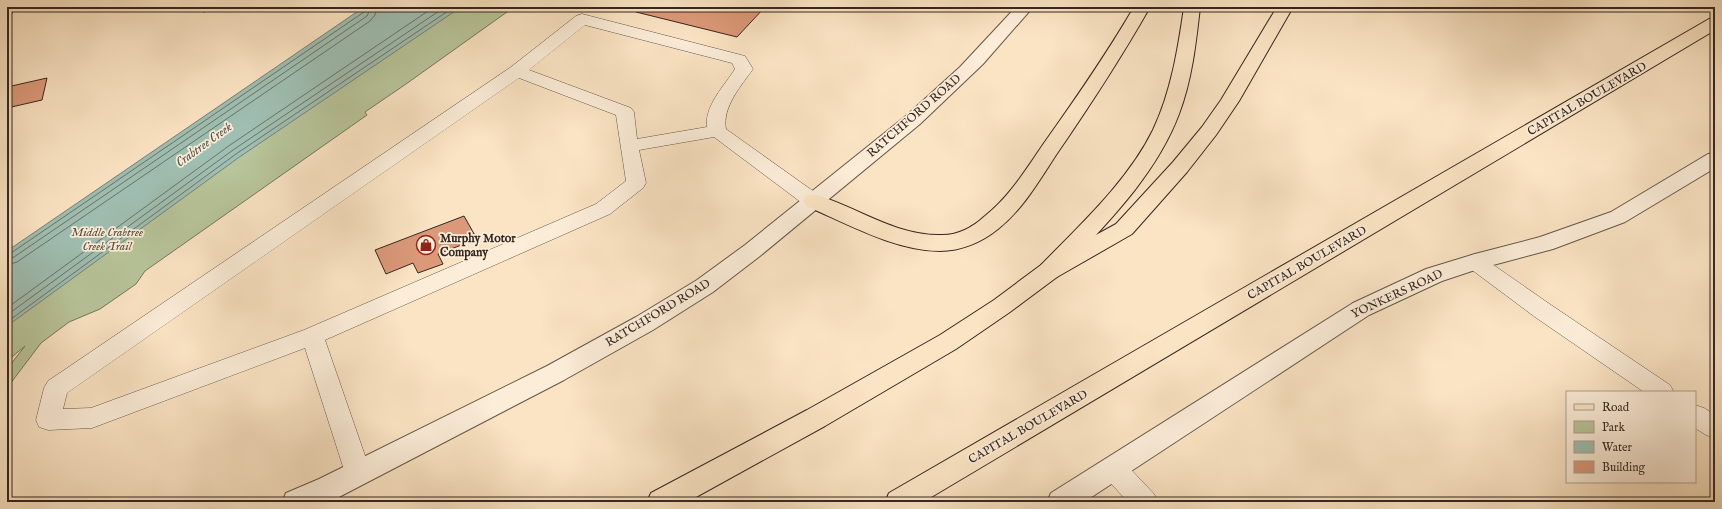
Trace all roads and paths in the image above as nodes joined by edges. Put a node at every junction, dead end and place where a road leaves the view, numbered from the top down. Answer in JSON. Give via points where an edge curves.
{"nodes":[{"id":1,"x":1025,"y":7,"type":"edge"},
{"id":2,"x":1142,"y":7,"type":"edge"},
{"id":3,"x":1192,"y":7,"type":"edge"},
{"id":4,"x":1285,"y":7,"type":"edge"},
{"id":5,"x":1715,"y":23,"type":"edge"},
{"id":6,"x":517,"y":71,"type":"junction"},
{"id":7,"x":717,"y":131,"type":"junction"},
{"id":8,"x":629,"y":146,"type":"junction"},
{"id":9,"x":1715,"y":159,"type":"edge"},
{"id":10,"x":814,"y":201,"type":"junction"},
{"id":11,"x":1475,"y":262,"type":"junction"},
{"id":12,"x":1048,"y":271,"type":"junction"},
{"id":13,"x":312,"y":336,"type":"junction"},
{"id":14,"x":1661,"y":391,"type":"edge"},
{"id":15,"x":1696,"y":416,"type":"edge"},
{"id":16,"x":1715,"y":428,"type":"edge"},
{"id":17,"x":1114,"y":468,"type":"junction"},
{"id":18,"x":358,"y":473,"type":"junction"},
{"id":19,"x":296,"y":502,"type":"edge"},
{"id":20,"x":661,"y":502,"type":"edge"},
{"id":21,"x":899,"y":502,"type":"edge"},
{"id":22,"x":1061,"y":502,"type":"edge"},
{"id":23,"x":1145,"y":502,"type":"edge"}],
"edges":[{"from":1,"to":10,"type":"street","name":"RATCHFORD ROAD","via":[[989,48],[944,92]]},
{"from":2,"to":10,"type":"main road","via":[[1077,110],[1028,181],[1007,209],[982,230],[951,242],[917,241],[898,236]]},
{"from":3,"to":12,"type":"main road","via":[[1184,68],[1154,145],[1129,183]]},
{"from":4,"to":12,"type":"main road","via":[[1230,101],[1154,198],[1124,229]]},
{"from":5,"to":21,"type":"main road","name":"CAPITAL BOULEVARD"},
{"from":6,"to":7,"type":"lane","via":[[582,19],[739,60],[744,68],[720,105],[714,120]]},
{"from":6,"to":8,"type":"lane","via":[[625,112]]},
{"from":6,"to":13,"type":"lane","via":[[56,388],[48,420],[92,418]]},
{"from":7,"to":8,"type":"lane"},
{"from":7,"to":10,"type":"lane"},
{"from":8,"to":13,"type":"lane","via":[[636,183],[603,210]]},
{"from":9,"to":11,"type":"street","name":"YONKERS ROAD","via":[[1618,217],[1545,244]]},
{"from":10,"to":18,"type":"street","name":"RATCHFORD ROAD","via":[[764,244],[689,296],[576,362]]},
{"from":11,"to":14,"type":"lane"},
{"from":11,"to":17,"type":"street","name":"YONKERS ROAD","via":[[1434,275],[1361,309]]},
{"from":12,"to":20,"type":"main road","via":[[948,342],[816,418]]},
{"from":13,"to":18,"type":"lane"},
{"from":15,"to":16,"type":"lane"},
{"from":17,"to":22,"type":"street","name":"YONKERS ROAD"},
{"from":17,"to":23,"type":"lane"},
{"from":18,"to":19,"type":"street","name":"RATCHFORD ROAD"}]}
